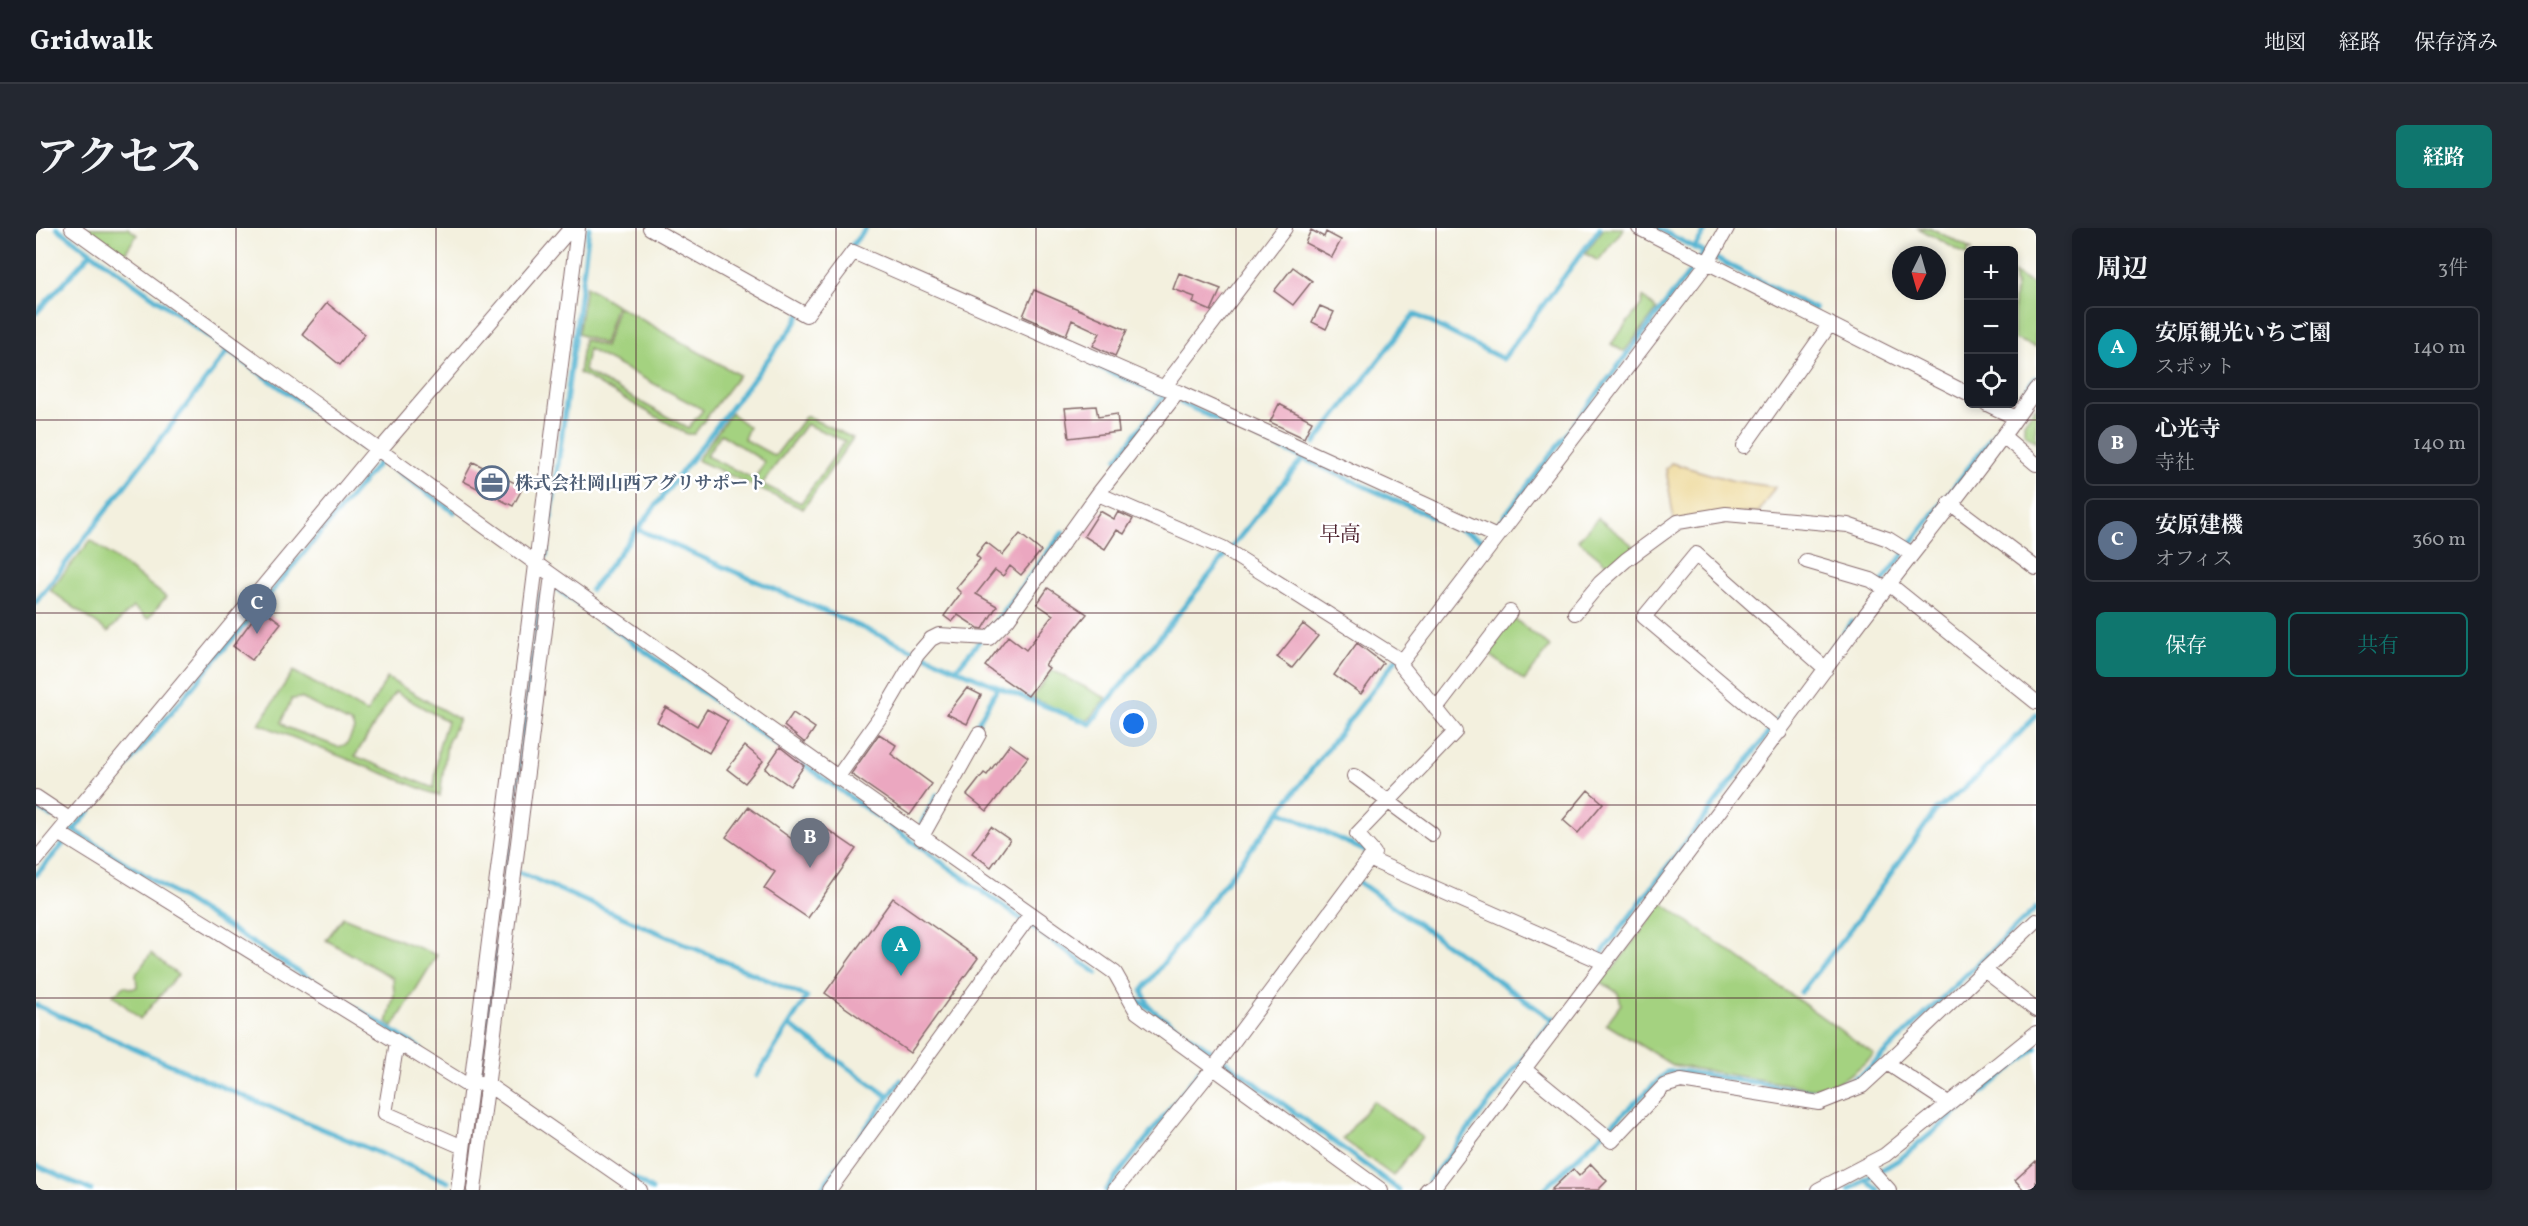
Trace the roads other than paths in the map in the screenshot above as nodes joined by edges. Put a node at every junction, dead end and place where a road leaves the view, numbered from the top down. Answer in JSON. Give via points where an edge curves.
{"nodes":[{"id":1,"x":72,"y":228,"type":"edge"},
{"id":2,"x":571,"y":228,"type":"edge"},
{"id":3,"x":578,"y":228,"type":"edge"},
{"id":4,"x":650,"y":228,"type":"edge"},
{"id":5,"x":1285,"y":228,"type":"edge"},
{"id":6,"x":1639,"y":228,"type":"edge"},
{"id":7,"x":1727,"y":228,"type":"edge"},
{"id":8,"x":1706,"y":258,"type":"junction"},
{"id":9,"x":1830,"y":324,"type":"junction"},
{"id":10,"x":1171,"y":389,"type":"junction"},
{"id":11,"x":2036,"y":389,"type":"edge"},
{"id":12,"x":1964,"y":392,"type":"edge"},
{"id":13,"x":1995,"y":408,"type":"edge"},
{"id":14,"x":2011,"y":416,"type":"junction"},
{"id":15,"x":2003,"y":436,"type":"junction"},
{"id":16,"x":1744,"y":446,"type":"dead end"},
{"id":17,"x":376,"y":452,"type":"junction"},
{"id":18,"x":2036,"y":464,"type":"edge"},
{"id":19,"x":1098,"y":494,"type":"junction"},
{"id":20,"x":1950,"y":503,"type":"junction"},
{"id":21,"x":1492,"y":534,"type":"junction"},
{"id":22,"x":1912,"y":554,"type":"junction"},
{"id":23,"x":535,"y":561,"type":"junction"},
{"id":24,"x":1806,"y":561,"type":"dead end"},
{"id":25,"x":2036,"y":568,"type":"edge"},
{"id":26,"x":552,"y":575,"type":"junction"},
{"id":27,"x":1887,"y":587,"type":"junction"},
{"id":28,"x":1510,"y":612,"type":"dead end"},
{"id":29,"x":1575,"y":613,"type":"dead end"},
{"id":30,"x":1398,"y":658,"type":"junction"},
{"id":31,"x":1826,"y":669,"type":"junction"},
{"id":32,"x":2036,"y":702,"type":"edge"},
{"id":33,"x":1436,"y":709,"type":"junction"},
{"id":34,"x":1780,"y":732,"type":"junction"},
{"id":35,"x":979,"y":734,"type":"dead end"},
{"id":36,"x":1354,"y":776,"type":"dead end"},
{"id":37,"x":837,"y":778,"type":"junction"},
{"id":38,"x":36,"y":797,"type":"edge"},
{"id":39,"x":1388,"y":801,"type":"junction"},
{"id":40,"x":69,"y":819,"type":"junction"},
{"id":41,"x":59,"y":833,"type":"junction"},
{"id":42,"x":1432,"y":834,"type":"dead end"},
{"id":43,"x":921,"y":838,"type":"junction"},
{"id":44,"x":1369,"y":859,"type":"junction"},
{"id":45,"x":36,"y":860,"type":"edge"},
{"id":46,"x":1027,"y":920,"type":"junction"},
{"id":47,"x":2036,"y":921,"type":"edge"},
{"id":48,"x":1605,"y":963,"type":"junction"},
{"id":49,"x":1984,"y":970,"type":"junction"},
{"id":50,"x":2036,"y":1010,"type":"edge"},
{"id":51,"x":2036,"y":1033,"type":"edge"},
{"id":52,"x":397,"y":1042,"type":"junction"},
{"id":53,"x":1219,"y":1061,"type":"junction"},
{"id":54,"x":1887,"y":1063,"type":"junction"},
{"id":55,"x":1524,"y":1069,"type":"junction"},
{"id":56,"x":480,"y":1082,"type":"junction"},
{"id":57,"x":1948,"y":1103,"type":"junction"},
{"id":58,"x":463,"y":1147,"type":"junction"},
{"id":59,"x":1871,"y":1172,"type":"junction"},
{"id":60,"x":623,"y":1185,"type":"edge"},
{"id":61,"x":458,"y":1190,"type":"edge"},
{"id":62,"x":474,"y":1190,"type":"edge"},
{"id":63,"x":640,"y":1190,"type":"edge"},
{"id":64,"x":829,"y":1190,"type":"edge"},
{"id":65,"x":1115,"y":1190,"type":"edge"},
{"id":66,"x":1381,"y":1190,"type":"edge"},
{"id":67,"x":1427,"y":1190,"type":"edge"},
{"id":68,"x":1818,"y":1190,"type":"edge"},
{"id":69,"x":1889,"y":1190,"type":"edge"}],
"edges":[{"from":1,"to":17,"type":"street"},
{"from":2,"to":17,"type":"street"},
{"from":3,"to":23,"type":"street"},
{"from":4,"to":10,"type":"street","via":[[806,315],[853,252]]},
{"from":5,"to":10,"type":"street"},
{"from":6,"to":8,"type":"street"},
{"from":7,"to":8,"type":"street"},
{"from":8,"to":9,"type":"street"},
{"from":8,"to":21,"type":"street"},
{"from":9,"to":12,"type":"street"},
{"from":9,"to":16,"type":"street"},
{"from":10,"to":19,"type":"street"},
{"from":10,"to":21,"type":"street"},
{"from":11,"to":14,"type":"street"},
{"from":13,"to":14,"type":"street"},
{"from":14,"to":15,"type":"street"},
{"from":15,"to":18,"type":"street"},
{"from":15,"to":20,"type":"street"},
{"from":17,"to":23,"type":"street"},
{"from":17,"to":40,"type":"street"},
{"from":19,"to":30,"type":"street","via":[[1227,550]]},
{"from":19,"to":37,"type":"street","via":[[1008,619],[982,638],[939,635],[919,652]]},
{"from":20,"to":22,"type":"street"},
{"from":20,"to":25,"type":"street"},
{"from":21,"to":30,"type":"street"},
{"from":22,"to":27,"type":"street"},
{"from":22,"to":29,"type":"street","via":[[1888,539],[1848,525],[1726,514],[1678,522],[1626,560]]},
{"from":23,"to":26,"type":"street"},
{"from":23,"to":56,"type":"street"},
{"from":24,"to":27,"type":"street"},
{"from":26,"to":37,"type":"street"},
{"from":26,"to":56,"type":"street"},
{"from":27,"to":31,"type":"street"},
{"from":27,"to":32,"type":"street"},
{"from":28,"to":33,"type":"street"},
{"from":30,"to":33,"type":"street"},
{"from":31,"to":34,"type":"street"},
{"from":31,"to":34,"type":"street","via":[[1696,554],[1644,616]]},
{"from":33,"to":39,"type":"street","via":[[1455,732]]},
{"from":34,"to":48,"type":"street"},
{"from":35,"to":43,"type":"street"},
{"from":36,"to":39,"type":"street"},
{"from":37,"to":43,"type":"street"},
{"from":38,"to":40,"type":"street"},
{"from":39,"to":42,"type":"street"},
{"from":39,"to":44,"type":"street","via":[[1357,834],[1374,853]]},
{"from":40,"to":41,"type":"street"},
{"from":41,"to":45,"type":"street"},
{"from":41,"to":52,"type":"street"},
{"from":43,"to":46,"type":"street"},
{"from":44,"to":48,"type":"street"},
{"from":44,"to":53,"type":"street"},
{"from":46,"to":53,"type":"street","via":[[1114,973],[1137,1012]]},
{"from":46,"to":64,"type":"street"},
{"from":47,"to":49,"type":"street"},
{"from":48,"to":55,"type":"street"},
{"from":49,"to":50,"type":"street"},
{"from":49,"to":54,"type":"street"},
{"from":51,"to":57,"type":"street"},
{"from":52,"to":56,"type":"street"},
{"from":52,"to":58,"type":"street","via":[[385,1113]]},
{"from":53,"to":65,"type":"street"},
{"from":53,"to":66,"type":"street"},
{"from":54,"to":55,"type":"street","via":[[1862,1086],[1819,1103],[1672,1082],[1612,1141]]},
{"from":54,"to":57,"type":"street"},
{"from":55,"to":67,"type":"street","via":[[1436,1184]]},
{"from":56,"to":58,"type":"street"},
{"from":56,"to":60,"type":"street"},
{"from":56,"to":62,"type":"street"},
{"from":57,"to":59,"type":"street"},
{"from":58,"to":61,"type":"street"},
{"from":59,"to":68,"type":"street"},
{"from":59,"to":69,"type":"street"},
{"from":60,"to":63,"type":"street"}]}
